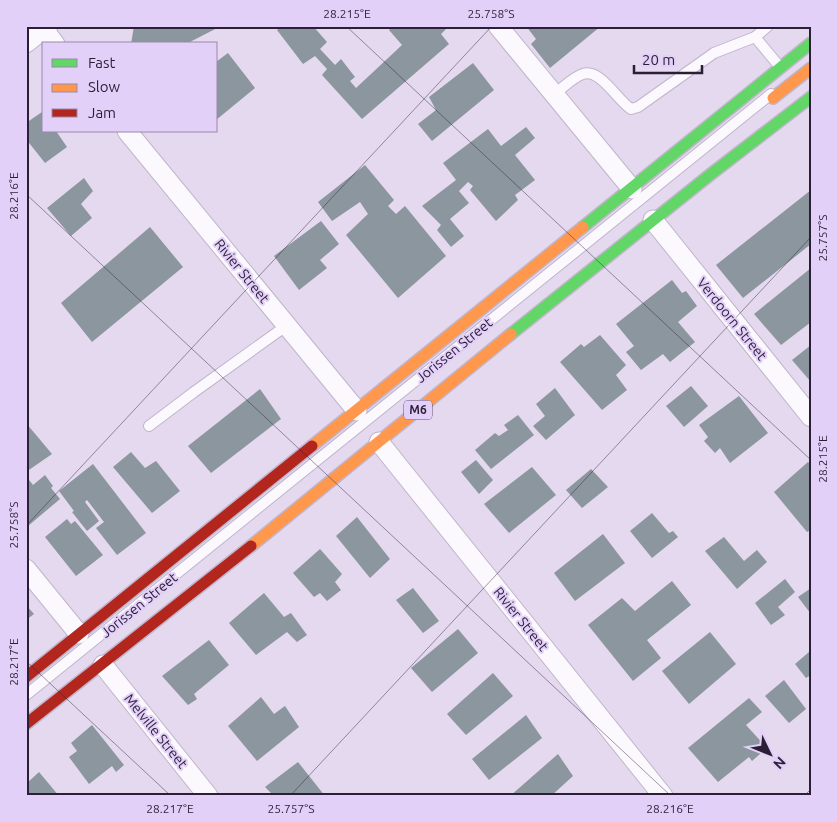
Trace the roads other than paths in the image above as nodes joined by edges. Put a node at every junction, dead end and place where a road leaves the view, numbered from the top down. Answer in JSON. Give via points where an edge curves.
{"nodes":[{"id":1,"x":498,"y":26,"type":"edge"},
{"id":2,"x":768,"y":26,"type":"edge"},
{"id":3,"x":47,"y":32,"type":"edge"},
{"id":4,"x":755,"y":37,"type":"junction"},
{"id":5,"x":811,"y":43,"type":"edge"},
{"id":6,"x":26,"y":44,"type":"edge"},
{"id":7,"x":811,"y":61,"type":"edge"},
{"id":8,"x":780,"y":68,"type":"junction"},
{"id":9,"x":811,"y":68,"type":"edge"},
{"id":10,"x":811,"y":88,"type":"edge"},
{"id":11,"x":554,"y":94,"type":"junction"},
{"id":12,"x":811,"y":97,"type":"edge"},
{"id":13,"x":707,"y":128,"type":"junction"},
{"id":14,"x":728,"y":129,"type":"junction"},
{"id":15,"x":128,"y":132,"type":"edge"},
{"id":16,"x":632,"y":189,"type":"junction"},
{"id":17,"x":653,"y":220,"type":"junction"},
{"id":18,"x":286,"y":326,"type":"junction"},
{"id":19,"x":357,"y":411,"type":"junction"},
{"id":20,"x":811,"y":417,"type":"edge"},
{"id":21,"x":149,"y":426,"type":"dead end"},
{"id":22,"x":379,"y":442,"type":"junction"},
{"id":23,"x":303,"y":490,"type":"dead end"},
{"id":24,"x":26,"y":569,"type":"edge"},
{"id":25,"x":79,"y":634,"type":"junction"},
{"id":26,"x":103,"y":665,"type":"junction"},
{"id":27,"x":26,"y":677,"type":"edge"},
{"id":28,"x":64,"y":681,"type":"dead end"},
{"id":29,"x":26,"y":695,"type":"edge"},
{"id":30,"x":26,"y":711,"type":"edge"},
{"id":31,"x":26,"y":724,"type":"edge"},
{"id":32,"x":208,"y":796,"type":"edge"},
{"id":33,"x":663,"y":796,"type":"edge"}],
"edges":[{"from":1,"to":11,"type":"street"},
{"from":2,"to":4,"type":"lane"},
{"from":3,"to":6,"type":"street"},
{"from":4,"to":8,"type":"lane"},
{"from":4,"to":11,"type":"lane","via":[[714,53],[631,109],[592,72],[582,74]]},
{"from":5,"to":8,"type":"main road","name":"Jorissen Street"},
{"from":7,"to":14,"type":"lane","name":"Jorissen Street"},
{"from":8,"to":13,"type":"main road","name":"Jorissen Street"},
{"from":9,"to":14,"type":"main road"},
{"from":10,"to":23,"type":"lane","name":"Jorissen Street","via":[[639,218]]},
{"from":11,"to":16,"type":"street"},
{"from":12,"to":17,"type":"main road","name":"Jorissen Street","number":"M6"},
{"from":13,"to":14,"type":"main road"},
{"from":13,"to":16,"type":"main road","name":"Jorissen Street"},
{"from":14,"to":29,"type":"lane","name":"Jorissen Street"},
{"from":15,"to":18,"type":"street","name":"Rivier Street"},
{"from":16,"to":19,"type":"main road","name":"Jorissen Street"},
{"from":17,"to":20,"type":"street","name":"Verdoorn Street"},
{"from":17,"to":22,"type":"main road","name":"Jorissen Street","number":"M6"},
{"from":18,"to":19,"type":"street","name":"Rivier Street"},
{"from":18,"to":21,"type":"lane"},
{"from":19,"to":25,"type":"main road","name":"Jorissen Street"},
{"from":22,"to":26,"type":"main road","name":"Jorissen Street","number":"M6"},
{"from":22,"to":33,"type":"street","name":"Rivier Street"},
{"from":24,"to":25,"type":"street"},
{"from":25,"to":27,"type":"main road","name":"Jorissen Street"},
{"from":26,"to":31,"type":"main road","name":"Jorissen Street","number":"M6"},
{"from":26,"to":32,"type":"street","name":"Melville Street"},
{"from":28,"to":30,"type":"lane"}]}
